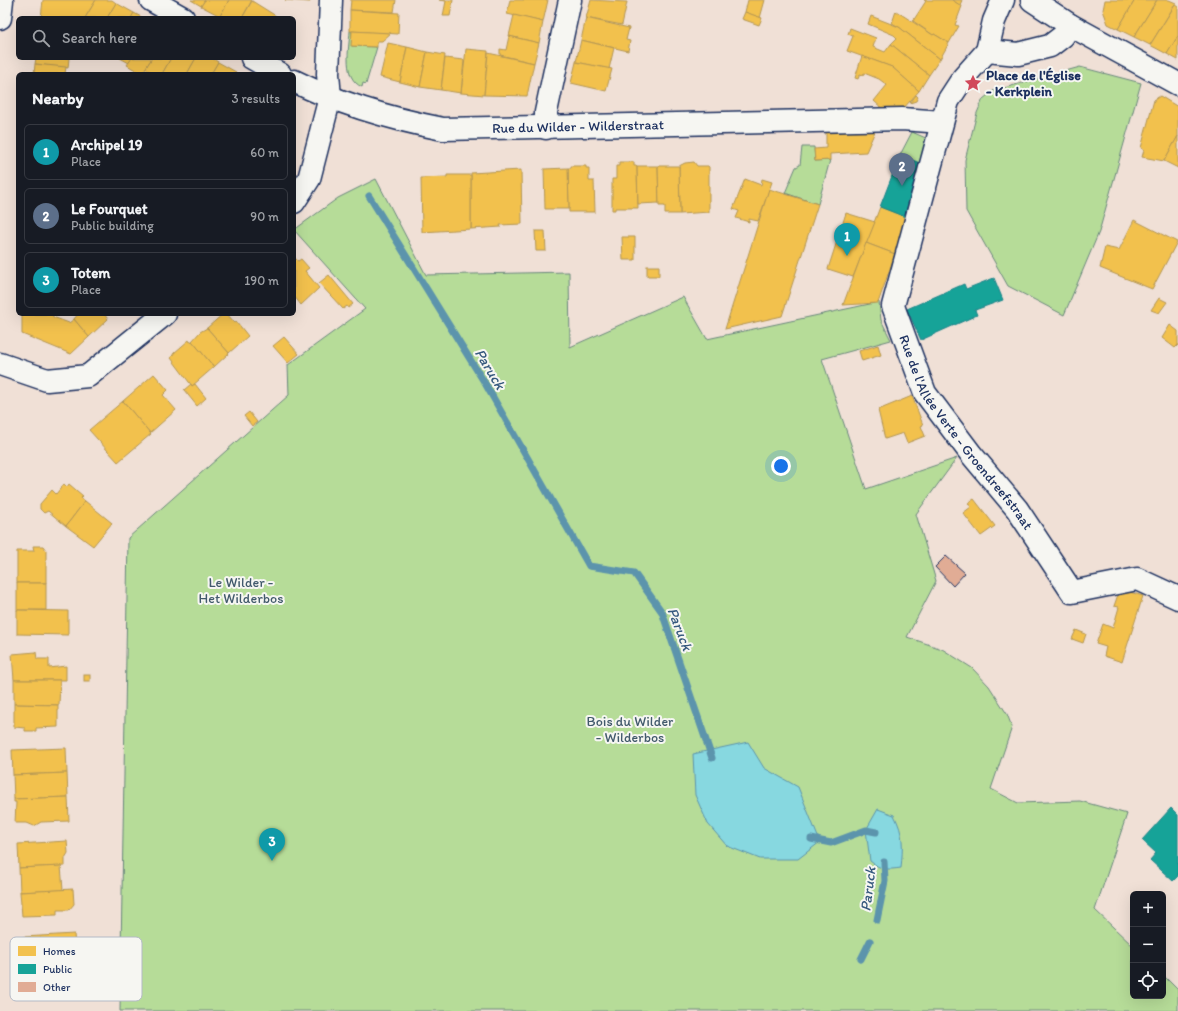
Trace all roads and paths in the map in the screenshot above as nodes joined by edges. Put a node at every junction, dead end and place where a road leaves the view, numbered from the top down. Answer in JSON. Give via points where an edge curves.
{"nodes":[{"id":1,"x":2,"y":0,"type":"edge"},
{"id":2,"x":151,"y":0,"type":"edge"},
{"id":3,"x":331,"y":0,"type":"edge"},
{"id":4,"x":570,"y":0,"type":"edge"},
{"id":5,"x":1003,"y":0,"type":"edge"},
{"id":6,"x":1032,"y":0,"type":"edge"},
{"id":7,"x":1063,"y":13,"type":"edge"},
{"id":8,"x":179,"y":16,"type":"edge"},
{"id":9,"x":0,"y":18,"type":"edge"},
{"id":10,"x":987,"y":51,"type":"junction"},
{"id":11,"x":256,"y":60,"type":"edge"},
{"id":12,"x":276,"y":72,"type":"edge"},
{"id":13,"x":296,"y":82,"type":"edge"},
{"id":14,"x":1178,"y":84,"type":"edge"},
{"id":15,"x":330,"y":97,"type":"junction"},
{"id":16,"x":942,"y":122,"type":"junction"},
{"id":17,"x":546,"y":128,"type":"junction"},
{"id":18,"x":296,"y":199,"type":"edge"},
{"id":19,"x":163,"y":316,"type":"edge"},
{"id":20,"x":0,"y":364,"type":"edge"},
{"id":21,"x":1178,"y":598,"type":"edge"}],
"edges":[{"from":1,"to":9,"type":"street"},
{"from":2,"to":8,"type":"street"},
{"from":3,"to":15,"type":"street","via":[[328,74]]},
{"from":4,"to":17,"type":"street","via":[[546,112]]},
{"from":5,"to":10,"type":"street","via":[[994,21]]},
{"from":6,"to":7,"type":"street"},
{"from":7,"to":10,"type":"street","via":[[1063,36],[1050,46],[1018,54]]},
{"from":7,"to":14,"type":"street"},
{"from":10,"to":16,"type":"street","via":[[962,78],[948,101]]},
{"from":11,"to":12,"type":"street"},
{"from":13,"to":15,"type":"street","name":"Rue du Wilder - Wilderstraat"},
{"from":15,"to":17,"type":"street","name":"Rue du Wilder - Wilderstraat","via":[[412,123],[443,129]]},
{"from":15,"to":18,"type":"street","via":[[309,179]]},
{"from":16,"to":17,"type":"street","name":"Rue du Wilder - Wilderstraat","via":[[902,119]]},
{"from":16,"to":21,"type":"street","name":"Rue de l'Allée Verte - Groendreefstraat","via":[[893,306],[925,393],[1017,509],[1072,592],[1137,579]]},
{"from":19,"to":20,"type":"street","via":[[88,376],[47,380]]}]}
